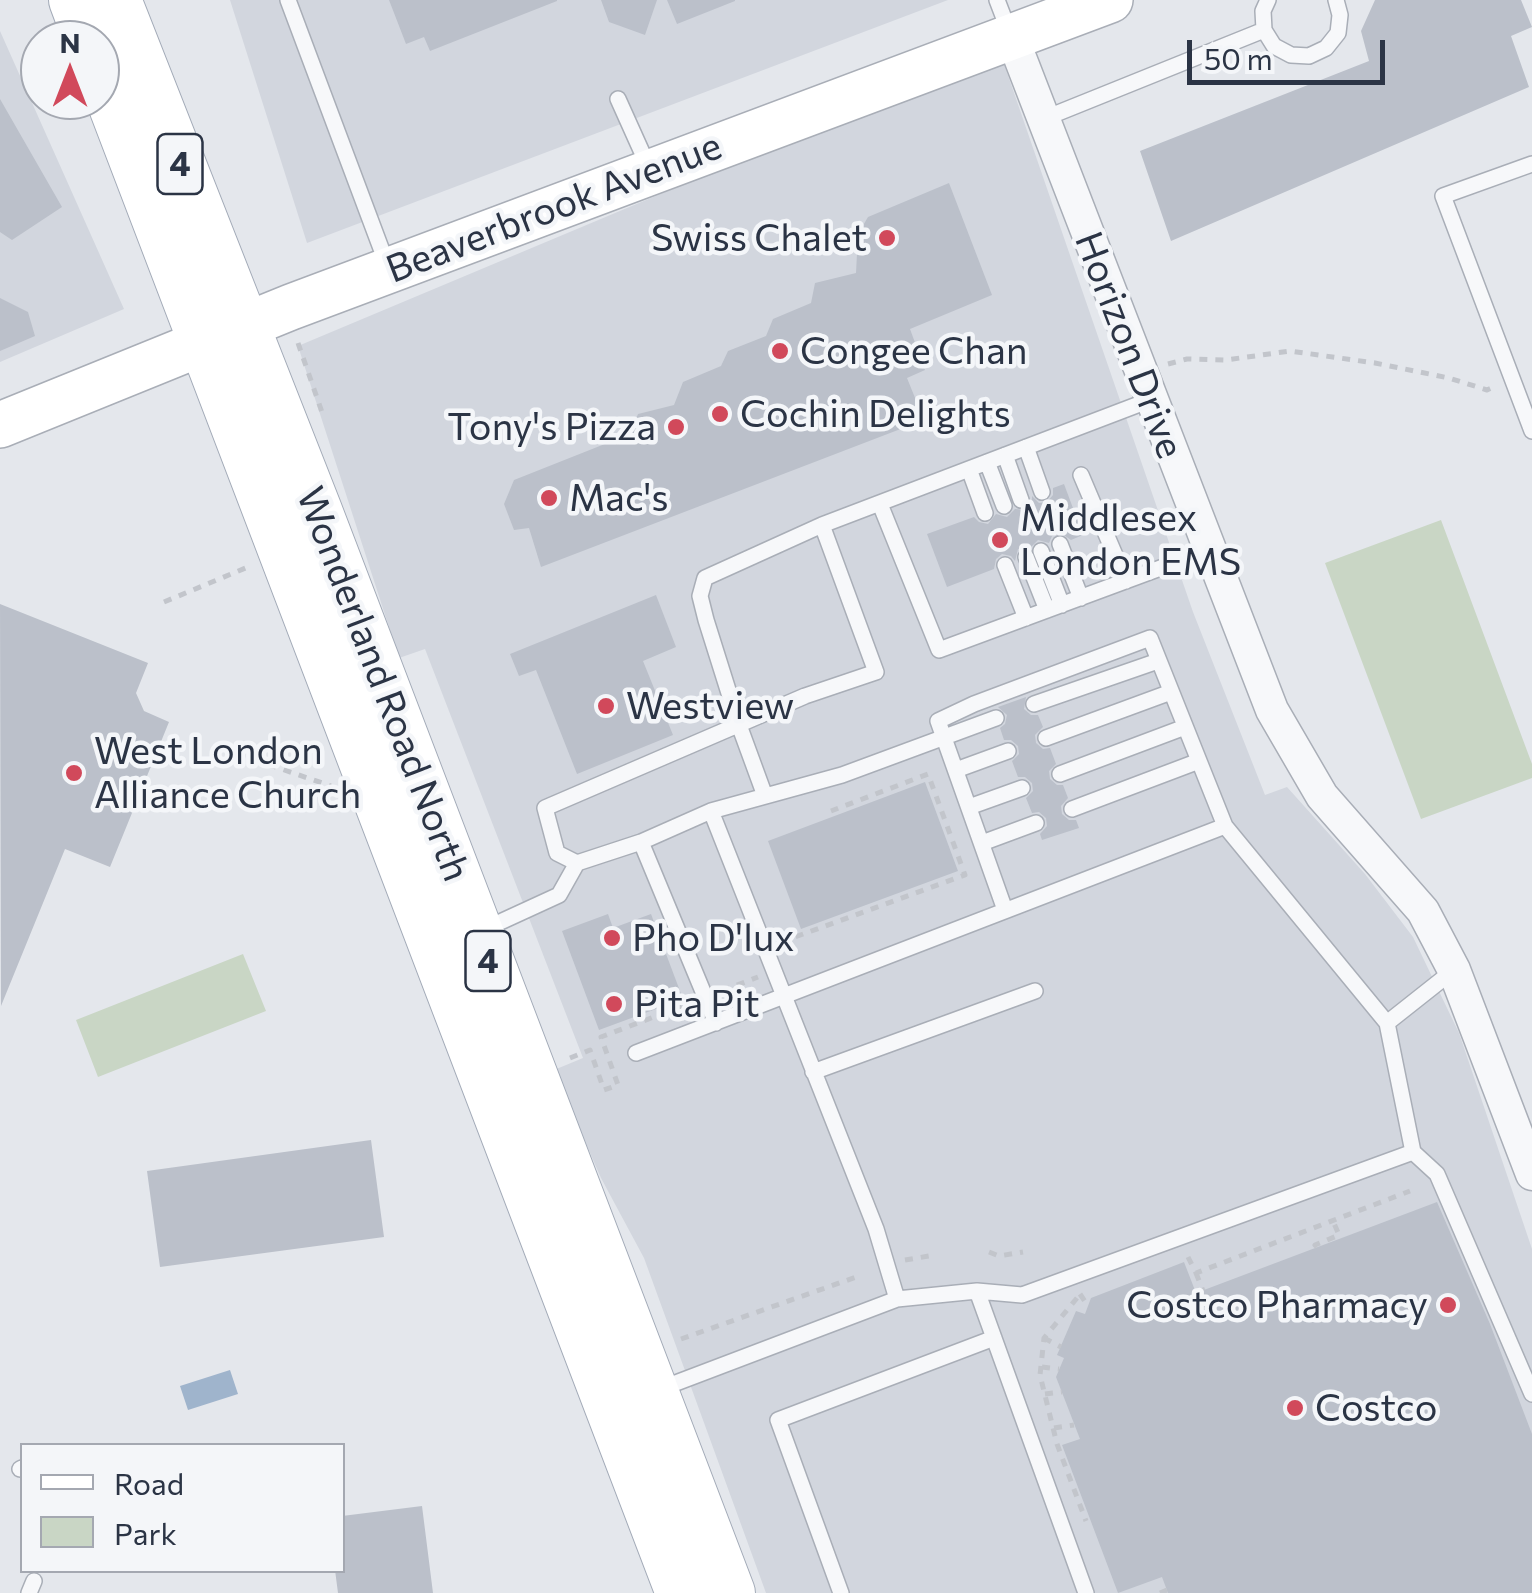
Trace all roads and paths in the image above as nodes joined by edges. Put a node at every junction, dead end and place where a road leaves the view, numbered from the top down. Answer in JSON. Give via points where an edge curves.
{"nodes":[{"id":1,"x":116,"y":0,"type":"edge"},
{"id":2,"x":288,"y":0,"type":"edge"},
{"id":3,"x":1110,"y":0,"type":"edge"},
{"id":4,"x":1268,"y":0,"type":"edge"},
{"id":5,"x":1336,"y":0,"type":"edge"},
{"id":6,"x":1005,"y":19,"type":"edge"},
{"id":7,"x":1264,"y":30,"type":"junction"},
{"id":8,"x":618,"y":99,"type":"dead end"},
{"id":9,"x":120,"y":113,"type":"edge"},
{"id":10,"x":1043,"y":119,"type":"junction"},
{"id":11,"x":1532,"y":164,"type":"edge"},
{"id":12,"x":650,"y":172,"type":"junction"},
{"id":13,"x":390,"y":270,"type":"junction"},
{"id":14,"x":224,"y":336,"type":"junction"},
{"id":15,"x":1512,"y":379,"type":"junction"},
{"id":16,"x":1145,"y":387,"type":"junction"},
{"id":17,"x":0,"y":425,"type":"edge"},
{"id":18,"x":1532,"y":430,"type":"edge"},
{"id":19,"x":1026,"y":447,"type":"junction"},
{"id":20,"x":1005,"y":456,"type":"junction"},
{"id":21,"x":987,"y":462,"type":"junction"},
{"id":22,"x":969,"y":469,"type":"junction"},
{"id":23,"x":1081,"y":475,"type":"dead end"},
{"id":24,"x":1042,"y":492,"type":"dead end"},
{"id":25,"x":1022,"y":500,"type":"dead end"},
{"id":26,"x":880,"y":504,"type":"junction"},
{"id":27,"x":1004,"y":506,"type":"dead end"},
{"id":28,"x":984,"y":513,"type":"dead end"},
{"id":29,"x":822,"y":525,"type":"junction"},
{"id":30,"x":1060,"y":544,"type":"dead end"},
{"id":31,"x":1209,"y":550,"type":"junction"},
{"id":32,"x":1034,"y":554,"type":"dead end"},
{"id":33,"x":1005,"y":565,"type":"dead end"},
{"id":34,"x":248,"y":567,"type":"dead end"},
{"id":35,"x":1126,"y":581,"type":"junction"},
{"id":36,"x":1081,"y":598,"type":"junction"},
{"id":37,"x":164,"y":602,"type":"dead end"},
{"id":38,"x":1054,"y":607,"type":"junction"},
{"id":39,"x":1026,"y":618,"type":"junction"},
{"id":40,"x":1158,"y":660,"type":"junction"},
{"id":41,"x":1171,"y":692,"type":"junction"},
{"id":42,"x":1034,"y":704,"type":"dead end"},
{"id":43,"x":996,"y":718,"type":"dead end"},
{"id":44,"x":739,"y":726,"type":"junction"},
{"id":45,"x":1185,"y":727,"type":"junction"},
{"id":46,"x":944,"y":738,"type":"junction"},
{"id":47,"x":1046,"y":738,"type":"dead end"},
{"id":48,"x":223,"y":749,"type":"dead end"},
{"id":49,"x":1008,"y":751,"type":"dead end"},
{"id":50,"x":1199,"y":761,"type":"junction"},
{"id":51,"x":956,"y":770,"type":"junction"},
{"id":52,"x":1060,"y":774,"type":"dead end"},
{"id":53,"x":331,"y":786,"type":"dead end"},
{"id":54,"x":1022,"y":788,"type":"dead end"},
{"id":55,"x":765,"y":796,"type":"junction"},
{"id":56,"x":969,"y":807,"type":"junction"},
{"id":57,"x":1072,"y":809,"type":"dead end"},
{"id":58,"x":831,"y":810,"type":"dead end"},
{"id":59,"x":711,"y":811,"type":"junction"},
{"id":60,"x":1036,"y":822,"type":"dead end"},
{"id":61,"x":1224,"y":826,"type":"junction"},
{"id":62,"x":642,"y":842,"type":"junction"},
{"id":63,"x":982,"y":843,"type":"junction"},
{"id":64,"x":577,"y":863,"type":"junction"},
{"id":65,"x":1005,"y":910,"type":"junction"},
{"id":66,"x":456,"y":941,"type":"junction"},
{"id":67,"x":1454,"y":970,"type":"junction"},
{"id":68,"x":773,"y":972,"type":"junction"},
{"id":69,"x":1035,"y":991,"type":"dead end"},
{"id":70,"x":706,"y":997,"type":"junction"},
{"id":71,"x":782,"y":997,"type":"junction"},
{"id":72,"x":716,"y":1023,"type":"junction"},
{"id":73,"x":1387,"y":1023,"type":"junction"},
{"id":74,"x":636,"y":1053,"type":"dead end"},
{"id":75,"x":570,"y":1058,"type":"dead end"},
{"id":76,"x":813,"y":1072,"type":"junction"},
{"id":77,"x":1414,"y":1152,"type":"junction"},
{"id":78,"x":1532,"y":1174,"type":"edge"},
{"id":79,"x":1410,"y":1192,"type":"dead end"},
{"id":80,"x":1333,"y":1221,"type":"junction"},
{"id":81,"x":1317,"y":1248,"type":"dead end"},
{"id":82,"x":1184,"y":1250,"type":"dead end"},
{"id":83,"x":989,"y":1252,"type":"dead end"},
{"id":84,"x":1023,"y":1252,"type":"dead end"},
{"id":85,"x":935,"y":1255,"type":"dead end"},
{"id":86,"x":902,"y":1261,"type":"dead end"},
{"id":87,"x":1196,"y":1273,"type":"junction"},
{"id":88,"x":859,"y":1276,"type":"dead end"},
{"id":89,"x":978,"y":1291,"type":"junction"},
{"id":90,"x":1203,"y":1291,"type":"dead end"},
{"id":91,"x":897,"y":1299,"type":"junction"},
{"id":92,"x":1088,"y":1306,"type":"dead end"},
{"id":93,"x":1061,"y":1318,"type":"junction"},
{"id":94,"x":1071,"y":1322,"type":"dead end"},
{"id":95,"x":994,"y":1338,"type":"junction"},
{"id":96,"x":1044,"y":1338,"type":"junction"},
{"id":97,"x":681,"y":1339,"type":"dead end"},
{"id":98,"x":1061,"y":1347,"type":"dead end"},
{"id":99,"x":1041,"y":1367,"type":"junction"},
{"id":100,"x":1059,"y":1369,"type":"dead end"},
{"id":101,"x":1062,"y":1392,"type":"dead end"},
{"id":102,"x":1045,"y":1394,"type":"junction"},
{"id":103,"x":1532,"y":1394,"type":"edge"},
{"id":104,"x":632,"y":1400,"type":"junction"},
{"id":105,"x":1074,"y":1425,"type":"dead end"},
{"id":106,"x":1054,"y":1428,"type":"junction"},
{"id":107,"x":1086,"y":1522,"type":"dead end"},
{"id":108,"x":681,"y":1593,"type":"edge"},
{"id":109,"x":730,"y":1593,"type":"edge"},
{"id":110,"x":842,"y":1593,"type":"edge"},
{"id":111,"x":1086,"y":1593,"type":"edge"}],
"edges":[{"from":1,"to":14,"type":"main road","name":"Wonderland Road North","number":"4"},
{"from":2,"to":13,"type":"lane"},
{"from":3,"to":6,"type":"street","name":"Beaverbrook Avenue"},
{"from":4,"to":7,"type":"lane"},
{"from":5,"to":7,"type":"lane","via":[[1338,33],[1310,56],[1274,46]]},
{"from":6,"to":10,"type":"street","name":"Horizon Drive"},
{"from":6,"to":12,"type":"street","name":"Beaverbrook Avenue"},
{"from":7,"to":10,"type":"lane"},
{"from":8,"to":12,"type":"lane"},
{"from":9,"to":14,"type":"main road","name":"Wonderland Road North","number":"4"},
{"from":10,"to":16,"type":"street","name":"Horizon Drive"},
{"from":11,"to":15,"type":"lane","via":[[1444,196]]},
{"from":12,"to":13,"type":"street","name":"Beaverbrook Avenue"},
{"from":13,"to":14,"type":"street","name":"Beaverbrook Avenue"},
{"from":14,"to":17,"type":"street","name":"Beaverbrook Avenue"},
{"from":14,"to":66,"type":"main road","name":"Wonderland Road North","number":"4"},
{"from":15,"to":16,"type":"path","via":[[1487,390],[1290,351],[1187,359]]},
{"from":15,"to":18,"type":"lane"},
{"from":16,"to":19,"type":"lane"},
{"from":16,"to":31,"type":"street","name":"Horizon Drive"},
{"from":19,"to":20,"type":"lane"},
{"from":19,"to":24,"type":"lane"},
{"from":20,"to":21,"type":"lane"},
{"from":20,"to":25,"type":"lane"},
{"from":21,"to":22,"type":"lane"},
{"from":21,"to":27,"type":"lane"},
{"from":22,"to":26,"type":"lane"},
{"from":22,"to":28,"type":"lane"},
{"from":23,"to":35,"type":"lane"},
{"from":26,"to":29,"type":"lane"},
{"from":26,"to":39,"type":"lane","via":[[940,650]]},
{"from":29,"to":44,"type":"lane","via":[[705,578],[700,596]]},
{"from":29,"to":44,"type":"lane","via":[[876,672]]},
{"from":30,"to":36,"type":"lane"},
{"from":31,"to":35,"type":"lane"},
{"from":31,"to":67,"type":"street","name":"Horizon Drive","via":[[1292,745],[1322,796],[1423,911]]},
{"from":32,"to":38,"type":"lane"},
{"from":33,"to":39,"type":"lane"},
{"from":34,"to":37,"type":"path"},
{"from":35,"to":36,"type":"lane"},
{"from":36,"to":38,"type":"lane"},
{"from":38,"to":39,"type":"lane"},
{"from":40,"to":41,"type":"lane"},
{"from":40,"to":42,"type":"lane"},
{"from":40,"to":46,"type":"lane","via":[[1150,638],[974,704],[938,722]]},
{"from":41,"to":45,"type":"lane"},
{"from":41,"to":47,"type":"lane"},
{"from":43,"to":46,"type":"lane"},
{"from":44,"to":55,"type":"lane"},
{"from":44,"to":64,"type":"lane","via":[[545,808],[557,852]]},
{"from":45,"to":50,"type":"lane"},
{"from":45,"to":52,"type":"lane"},
{"from":46,"to":51,"type":"lane"},
{"from":46,"to":55,"type":"lane"},
{"from":48,"to":53,"type":"path"},
{"from":49,"to":51,"type":"lane"},
{"from":50,"to":57,"type":"lane"},
{"from":50,"to":61,"type":"lane"},
{"from":51,"to":56,"type":"lane"},
{"from":54,"to":56,"type":"lane"},
{"from":55,"to":59,"type":"lane"},
{"from":56,"to":63,"type":"lane"},
{"from":58,"to":68,"type":"path","via":[[928,774],[965,875],[784,941],[795,964]]},
{"from":59,"to":62,"type":"lane"},
{"from":59,"to":68,"type":"lane"},
{"from":60,"to":63,"type":"lane"},
{"from":61,"to":65,"type":"lane"},
{"from":61,"to":73,"type":"lane"},
{"from":62,"to":64,"type":"lane"},
{"from":62,"to":70,"type":"lane"},
{"from":63,"to":65,"type":"lane"},
{"from":64,"to":66,"type":"lane","via":[[559,895]]},
{"from":65,"to":71,"type":"lane"},
{"from":66,"to":104,"type":"main road","name":"Wonderland Road North","number":"4"},
{"from":67,"to":73,"type":"lane"},
{"from":67,"to":78,"type":"street","name":"Horizon Drive"},
{"from":68,"to":70,"type":"path"},
{"from":68,"to":71,"type":"lane"},
{"from":69,"to":76,"type":"lane"},
{"from":70,"to":72,"type":"lane"},
{"from":70,"to":75,"type":"path","via":[[601,1036],[618,1085],[604,1090],[590,1050]]},
{"from":71,"to":72,"type":"lane"},
{"from":71,"to":76,"type":"lane"},
{"from":72,"to":74,"type":"lane"},
{"from":73,"to":77,"type":"lane"},
{"from":76,"to":91,"type":"lane"},
{"from":77,"to":89,"type":"lane","via":[[1022,1295]]},
{"from":77,"to":103,"type":"lane","via":[[1437,1174]]},
{"from":79,"to":80,"type":"path"},
{"from":80,"to":81,"type":"path","via":[[1340,1237]]},
{"from":80,"to":87,"type":"path"},
{"from":82,"to":87,"type":"path"},
{"from":83,"to":84,"type":"path"},
{"from":85,"to":86,"type":"path"},
{"from":87,"to":90,"type":"path"},
{"from":88,"to":97,"type":"path"},
{"from":89,"to":91,"type":"lane"},
{"from":89,"to":95,"type":"lane"},
{"from":91,"to":104,"type":"lane"},
{"from":92,"to":93,"type":"path","via":[[1080,1294]]},
{"from":93,"to":94,"type":"path"},
{"from":93,"to":96,"type":"path"},
{"from":95,"to":110,"type":"lane","via":[[778,1420]]},
{"from":95,"to":111,"type":"lane"},
{"from":96,"to":98,"type":"path"},
{"from":96,"to":99,"type":"path"},
{"from":99,"to":100,"type":"path"},
{"from":99,"to":102,"type":"path"},
{"from":101,"to":102,"type":"path"},
{"from":102,"to":106,"type":"path"},
{"from":104,"to":108,"type":"main road","name":"Wonderland Road North","number":"4"},
{"from":104,"to":109,"type":"main road","name":"Wonderland Road North","number":"4"},
{"from":105,"to":106,"type":"path"},
{"from":106,"to":107,"type":"path"}]}
